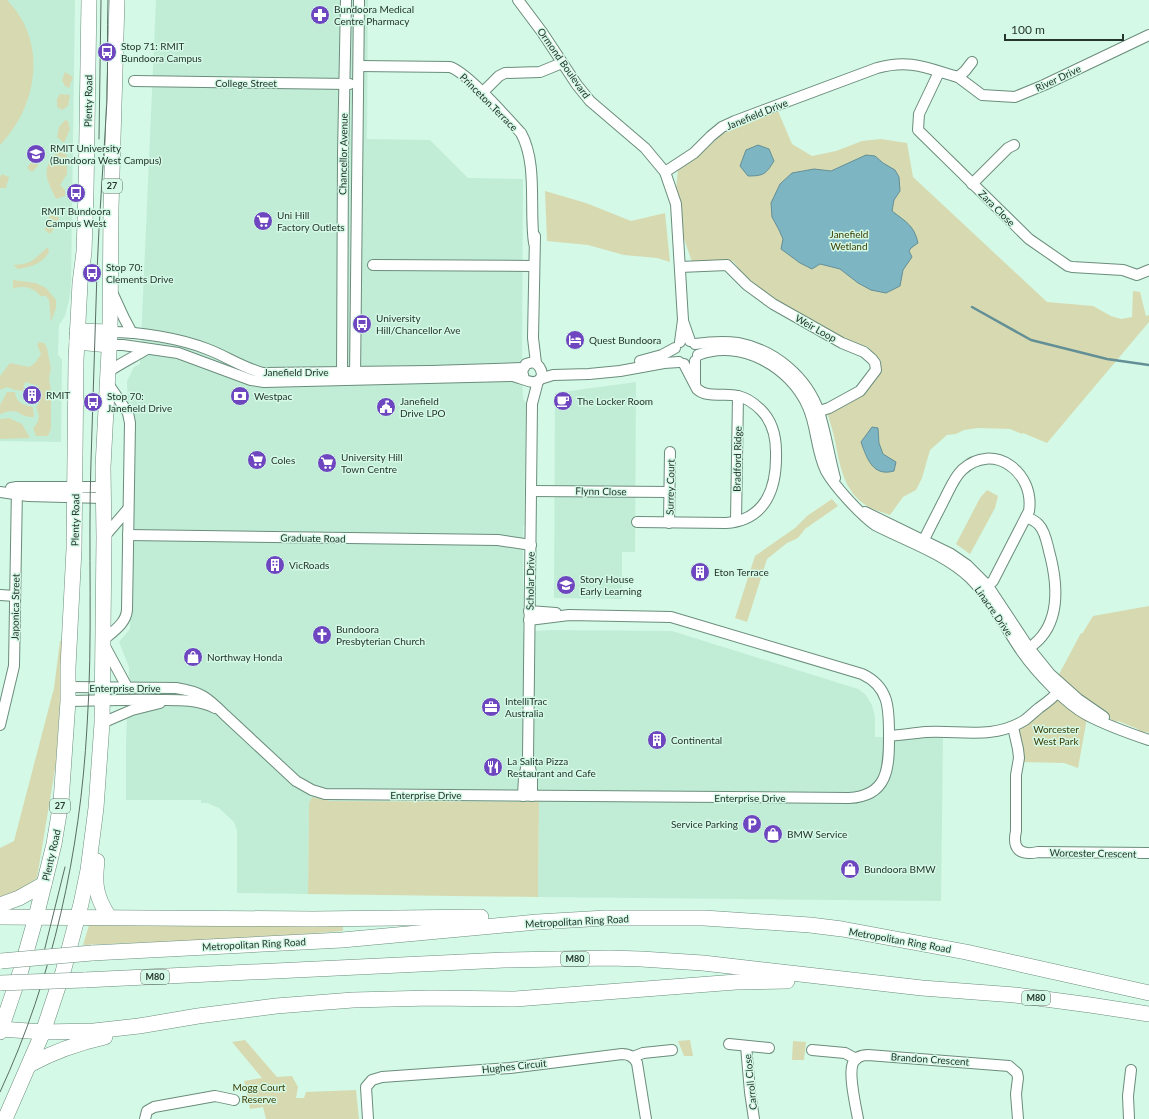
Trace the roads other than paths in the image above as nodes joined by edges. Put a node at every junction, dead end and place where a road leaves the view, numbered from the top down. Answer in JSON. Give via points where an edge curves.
{"nodes":[{"id":1,"x":89,"y":0,"type":"edge"},
{"id":2,"x":117,"y":0,"type":"edge"},
{"id":3,"x":346,"y":0,"type":"edge"},
{"id":4,"x":359,"y":0,"type":"edge"},
{"id":5,"x":518,"y":0,"type":"edge"},
{"id":6,"x":1149,"y":35,"type":"edge"},
{"id":7,"x":560,"y":61,"type":"junction"},
{"id":8,"x":972,"y":62,"type":"dead end"},
{"id":9,"x":359,"y":66,"type":"junction"},
{"id":10,"x":939,"y":72,"type":"junction"},
{"id":11,"x":962,"y":80,"type":"junction"},
{"id":12,"x":134,"y":81,"type":"dead end"},
{"id":13,"x":344,"y":84,"type":"junction"},
{"id":14,"x":358,"y":84,"type":"junction"},
{"id":15,"x":482,"y":93,"type":"junction"},
{"id":16,"x":1014,"y":146,"type":"dead end"},
{"id":17,"x":343,"y":167,"type":"junction"},
{"id":18,"x":358,"y":167,"type":"junction"},
{"id":19,"x":664,"y":172,"type":"junction"},
{"id":20,"x":972,"y":184,"type":"junction"},
{"id":21,"x":373,"y":265,"type":"dead end"},
{"id":22,"x":534,"y":266,"type":"junction"},
{"id":23,"x":680,"y":267,"type":"junction"},
{"id":24,"x":1149,"y":270,"type":"edge"},
{"id":25,"x":110,"y":288,"type":"junction"},
{"id":26,"x":132,"y":333,"type":"junction"},
{"id":27,"x":77,"y":337,"type":"junction"},
{"id":28,"x":110,"y":338,"type":"junction"},
{"id":29,"x":685,"y":344,"type":"junction"},
{"id":30,"x":147,"y":349,"type":"junction"},
{"id":31,"x":207,"y":349,"type":"junction"},
{"id":32,"x":696,"y":358,"type":"junction"},
{"id":33,"x":682,"y":363,"type":"junction"},
{"id":34,"x":532,"y":365,"type":"junction"},
{"id":35,"x":210,"y":366,"type":"junction"},
{"id":36,"x":342,"y":376,"type":"junction"},
{"id":37,"x":355,"y":376,"type":"junction"},
{"id":38,"x":107,"y":377,"type":"junction"},
{"id":39,"x":525,"y":380,"type":"junction"},
{"id":40,"x":539,"y":380,"type":"junction"},
{"id":41,"x":695,"y":386,"type":"junction"},
{"id":42,"x":738,"y":396,"type":"junction"},
{"id":43,"x":532,"y":404,"type":"junction"},
{"id":44,"x":815,"y":412,"type":"junction"},
{"id":45,"x":670,"y":452,"type":"dead end"},
{"id":46,"x":17,"y":491,"type":"junction"},
{"id":47,"x":531,"y":491,"type":"junction"},
{"id":48,"x":0,"y":492,"type":"edge"},
{"id":49,"x":75,"y":492,"type":"junction"},
{"id":50,"x":670,"y":492,"type":"junction"},
{"id":51,"x":103,"y":493,"type":"junction"},
{"id":52,"x":128,"y":510,"type":"junction"},
{"id":53,"x":1026,"y":517,"type":"junction"},
{"id":54,"x":736,"y":521,"type":"junction"},
{"id":55,"x":637,"y":522,"type":"dead end"},
{"id":56,"x":669,"y":522,"type":"junction"},
{"id":57,"x":128,"y":535,"type":"junction"},
{"id":58,"x":104,"y":537,"type":"junction"},
{"id":59,"x":531,"y":541,"type":"junction"},
{"id":60,"x":922,"y":544,"type":"junction"},
{"id":61,"x":985,"y":589,"type":"junction"},
{"id":62,"x":0,"y":595,"type":"edge"},
{"id":63,"x":15,"y":596,"type":"junction"},
{"id":64,"x":529,"y":616,"type":"junction"},
{"id":65,"x":102,"y":641,"type":"junction"},
{"id":66,"x":1029,"y":648,"type":"junction"},
{"id":67,"x":127,"y":687,"type":"junction"},
{"id":68,"x":1058,"y":687,"type":"junction"},
{"id":69,"x":102,"y":693,"type":"junction"},
{"id":70,"x":68,"y":694,"type":"junction"},
{"id":71,"x":173,"y":700,"type":"junction"},
{"id":72,"x":222,"y":712,"type":"junction"},
{"id":73,"x":102,"y":723,"type":"junction"},
{"id":74,"x":0,"y":725,"type":"edge"},
{"id":75,"x":1009,"y":728,"type":"junction"},
{"id":76,"x":889,"y":732,"type":"junction"},
{"id":77,"x":1149,"y":740,"type":"edge"},
{"id":78,"x":99,"y":775,"type":"junction"},
{"id":79,"x":528,"y":796,"type":"junction"},
{"id":80,"x":1149,"y":854,"type":"edge"},
{"id":81,"x":44,"y":884,"type":"junction"},
{"id":82,"x":0,"y":906,"type":"edge"},
{"id":83,"x":0,"y":917,"type":"edge"},
{"id":84,"x":31,"y":917,"type":"junction"},
{"id":85,"x":83,"y":917,"type":"junction"},
{"id":86,"x":109,"y":917,"type":"junction"},
{"id":87,"x":606,"y":918,"type":"junction"},
{"id":88,"x":0,"y":961,"type":"edge"},
{"id":89,"x":836,"y":978,"type":"junction"},
{"id":90,"x":0,"y":983,"type":"edge"},
{"id":91,"x":1149,"y":994,"type":"edge"},
{"id":92,"x":1149,"y":1014,"type":"edge"},
{"id":93,"x":198,"y":1016,"type":"junction"},
{"id":94,"x":0,"y":1030,"type":"edge"},
{"id":95,"x":49,"y":1032,"type":"junction"},
{"id":96,"x":729,"y":1044,"type":"dead end"},
{"id":97,"x":746,"y":1046,"type":"junction"},
{"id":98,"x":769,"y":1048,"type":"dead end"},
{"id":99,"x":672,"y":1050,"type":"dead end"},
{"id":100,"x":812,"y":1050,"type":"dead end"},
{"id":101,"x":633,"y":1057,"type":"junction"},
{"id":102,"x":856,"y":1059,"type":"junction"},
{"id":103,"x":29,"y":1065,"type":"junction"},
{"id":104,"x":1131,"y":1070,"type":"dead end"},
{"id":105,"x":234,"y":1100,"type":"dead end"},
{"id":106,"x":5,"y":1119,"type":"edge"},
{"id":107,"x":145,"y":1119,"type":"edge"},
{"id":108,"x":368,"y":1119,"type":"edge"},
{"id":109,"x":646,"y":1119,"type":"edge"},
{"id":110,"x":754,"y":1119,"type":"edge"},
{"id":111,"x":858,"y":1119,"type":"edge"},
{"id":112,"x":1018,"y":1119,"type":"edge"},
{"id":113,"x":1130,"y":1119,"type":"edge"}],
"edges":[{"from":1,"to":27,"type":"highway","name":"Plenty Road","number":"27","via":[[84,252]]},
{"from":2,"to":25,"type":"highway","number":"27"},
{"from":3,"to":13,"type":"street","name":"Chancellor Avenue"},
{"from":4,"to":9,"type":"street","name":"Chancellor Avenue"},
{"from":5,"to":7,"type":"street","name":"Ormond Boulevard","via":[[538,25]]},
{"from":6,"to":11,"type":"street","name":"River Drive","via":[[1015,97],[982,95]]},
{"from":7,"to":15,"type":"street","via":[[552,68],[536,72],[505,73]]},
{"from":7,"to":19,"type":"street","name":"Ormond Boulevard","via":[[590,101],[645,148]]},
{"from":8,"to":11,"type":"street"},
{"from":9,"to":14,"type":"street","name":"Chancellor Avenue"},
{"from":9,"to":15,"type":"street","name":"Princeton Terrace","via":[[450,67],[460,71]]},
{"from":10,"to":11,"type":"street","name":"Janefield Drive"},
{"from":10,"to":19,"type":"street","name":"Janefield Drive","via":[[920,65],[904,64],[866,72],[735,121],[711,136],[694,153]]},
{"from":10,"to":20,"type":"street","name":"Zara Close","via":[[919,114],[918,130]]},
{"from":12,"to":13,"type":"street","name":"College Street"},
{"from":13,"to":14,"type":"street","name":"College Street"},
{"from":13,"to":17,"type":"street","name":"Chancellor Avenue"},
{"from":14,"to":18,"type":"street","name":"Chancellor Avenue"},
{"from":15,"to":22,"type":"street","name":"Princeton Terrace","via":[[524,139],[532,181]]},
{"from":16,"to":20,"type":"street","via":[[1008,148]]},
{"from":17,"to":18,"type":"street"},
{"from":17,"to":36,"type":"street","name":"Chancellor Avenue"},
{"from":18,"to":37,"type":"street","name":"Chancellor Avenue"},
{"from":19,"to":23,"type":"street","via":[[676,204]]},
{"from":20,"to":24,"type":"street","name":"Zara Close","via":[[1029,239],[1068,266],[1122,270],[1136,275]]},
{"from":21,"to":22,"type":"street"},
{"from":22,"to":34,"type":"street","name":"Princeton Terrace"},
{"from":23,"to":29,"type":"street"},
{"from":23,"to":44,"type":"street","name":"Weir Loop","via":[[727,265],[747,285],[773,304],[864,352],[872,359],[876,370],[860,391],[833,406]]},
{"from":25,"to":26,"type":"street"},
{"from":25,"to":28,"type":"highway","number":"27"},
{"from":26,"to":28,"type":"street","name":"Janefield Drive"},
{"from":26,"to":31,"type":"street","name":"Janefield Drive","via":[[183,341]]},
{"from":27,"to":28,"type":"highway","name":"Janefield Drive"},
{"from":27,"to":49,"type":"highway","name":"Plenty Road","number":"27"},
{"from":28,"to":30,"type":"street","name":"Janefield Drive"},
{"from":28,"to":38,"type":"highway","number":"27"},
{"from":29,"to":32,"type":"street","via":[[698,349]]},
{"from":29,"to":33,"type":"street","via":[[675,356]]},
{"from":29,"to":34,"type":"street","name":"Janefield Drive","via":[[662,356],[619,365],[558,368]]},
{"from":29,"to":44,"type":"street","name":"Linacre Drive","via":[[737,343],[767,353],[784,364],[808,389]]},
{"from":30,"to":35,"type":"street","name":"Janefield Drive","via":[[178,353]]},
{"from":30,"to":38,"type":"street","via":[[122,362]]},
{"from":31,"to":35,"type":"street","via":[[212,357]]},
{"from":31,"to":36,"type":"street","name":"Janefield Drive","via":[[246,368],[263,373]]},
{"from":32,"to":33,"type":"street","via":[[688,364]]},
{"from":32,"to":41,"type":"street"},
{"from":32,"to":44,"type":"street","name":"Linacre Drive","via":[[711,351],[723,350],[743,352],[761,359],[777,368],[792,382]]},
{"from":33,"to":40,"type":"street","via":[[664,363],[612,372],[553,375]]},
{"from":33,"to":41,"type":"street"},
{"from":34,"to":37,"type":"street","name":"Janefield Drive"},
{"from":34,"to":39,"type":"street","via":[[522,373]]},
{"from":34,"to":40,"type":"street","via":[[542,374]]},
{"from":35,"to":36,"type":"street","name":"Janefield Drive","via":[[264,382]]},
{"from":36,"to":37,"type":"street","name":"Janefield Drive"},
{"from":37,"to":39,"type":"street","name":"Janefield Drive","via":[[513,376]]},
{"from":38,"to":51,"type":"highway","number":"27"},
{"from":38,"to":52,"type":"street","via":[[128,413],[130,423]]},
{"from":39,"to":40,"type":"street"},
{"from":39,"to":43,"type":"street","name":"Scholar Drive"},
{"from":40,"to":43,"type":"street","name":"Scholar Drive"},
{"from":41,"to":42,"type":"street","via":[[705,394]]},
{"from":42,"to":54,"type":"street","name":"Bradford Ridge"},
{"from":42,"to":54,"type":"street","via":[[756,405],[771,423],[776,459],[772,489],[766,501],[750,516]]},
{"from":43,"to":47,"type":"street","name":"Scholar Drive"},
{"from":44,"to":60,"type":"street","name":"Linacre Drive","via":[[838,487],[853,504]]},
{"from":45,"to":50,"type":"street","name":"Surrey Court"},
{"from":46,"to":48,"type":"street"},
{"from":46,"to":49,"type":"street","via":[[28,496]]},
{"from":46,"to":63,"type":"street","name":"Japonica Street"},
{"from":47,"to":50,"type":"street","name":"Flynn Close"},
{"from":47,"to":59,"type":"street","name":"Scholar Drive"},
{"from":49,"to":51,"type":"street"},
{"from":49,"to":70,"type":"highway","name":"Plenty Road","number":"27"},
{"from":50,"to":56,"type":"street","name":"Surrey Court"},
{"from":51,"to":58,"type":"highway","number":"27"},
{"from":52,"to":57,"type":"street"},
{"from":52,"to":58,"type":"street"},
{"from":53,"to":60,"type":"street","via":[[1030,506],[1029,495],[1018,471],[1002,461],[979,461],[963,469],[957,476]]},
{"from":53,"to":61,"type":"street","via":[[993,581]]},
{"from":53,"to":66,"type":"street","via":[[1042,529],[1051,557],[1056,590],[1054,611],[1048,627],[1040,640]]},
{"from":54,"to":56,"type":"street"},
{"from":55,"to":56,"type":"street"},
{"from":57,"to":59,"type":"street","name":"Graduate Road"},
{"from":57,"to":65,"type":"street","via":[[127,614],[120,626]]},
{"from":58,"to":65,"type":"highway","number":"27"},
{"from":59,"to":64,"type":"street","name":"Scholar Drive"},
{"from":60,"to":61,"type":"street","name":"Linacre Drive","via":[[960,560],[976,573]]},
{"from":61,"to":66,"type":"street","name":"Linacre Drive"},
{"from":61,"to":68,"type":"street","name":"Linacre Drive","via":[[1023,654],[1038,673]]},
{"from":62,"to":63,"type":"street"},
{"from":63,"to":74,"type":"street","name":"Japonica Street","via":[[14,666]]},
{"from":64,"to":76,"type":"street","name":"Enterprise Drive","via":[[676,617],[862,674],[873,680],[885,695]]},
{"from":64,"to":79,"type":"street","name":"Scholar Drive","via":[[528,758],[524,777]]},
{"from":65,"to":67,"type":"street"},
{"from":65,"to":69,"type":"highway","number":"27"},
{"from":66,"to":68,"type":"street","name":"Linacre Drive"},
{"from":67,"to":69,"type":"street","name":"Enterprise Drive"},
{"from":67,"to":72,"type":"street","name":"Enterprise Drive","via":[[193,691],[205,696]]},
{"from":68,"to":75,"type":"street","via":[[1048,703]]},
{"from":68,"to":77,"type":"street","name":"Linacre Drive","via":[[1086,715]]},
{"from":69,"to":70,"type":"street","name":"Enterprise Drive"},
{"from":69,"to":71,"type":"street","name":"Enterprise Drive"},
{"from":69,"to":73,"type":"highway"},
{"from":70,"to":81,"type":"highway","name":"Plenty Road","number":"27","via":[[59,814]]},
{"from":71,"to":72,"type":"street","name":"Enterprise Drive","via":[[197,702]]},
{"from":71,"to":73,"type":"street","via":[[132,710]]},
{"from":72,"to":79,"type":"street","name":"Enterprise Drive","via":[[296,781],[318,792]]},
{"from":73,"to":78,"type":"highway"},
{"from":75,"to":76,"type":"street","via":[[981,733],[925,732],[907,729]]},
{"from":75,"to":80,"type":"street","name":"Worcester Crescent","via":[[1016,775],[1016,831],[1022,847],[1038,852]]},
{"from":76,"to":79,"type":"street","name":"Enterprise Drive","via":[[889,760],[885,776],[874,790],[858,798]]},
{"from":78,"to":85,"type":"highway","via":[[89,863],[81,904]]},
{"from":78,"to":86,"type":"highway","via":[[102,832],[96,886],[100,904]]},
{"from":81,"to":82,"type":"highway"},
{"from":81,"to":84,"type":"highway","name":"Plenty Road","number":"27"},
{"from":83,"to":84,"type":"highway"},
{"from":84,"to":85,"type":"highway"},
{"from":84,"to":94,"type":"highway","name":"Plenty Road","number":"27","via":[[21,970]]},
{"from":85,"to":86,"type":"highway"},
{"from":85,"to":95,"type":"highway","via":[[62,972]]},
{"from":86,"to":87,"type":"highway","via":[[462,918],[571,914]]},
{"from":87,"to":88,"type":"highway","name":"Metropolitan Ring Road","bridge":true,"via":[[342,940],[92,953]]},
{"from":87,"to":91,"type":"highway","name":"Metropolitan Ring Road","via":[[678,917],[826,927],[938,946]]},
{"from":89,"to":90,"type":"highway","number":"M80","bridge":true,"via":[[703,963],[609,958],[504,960]]},
{"from":89,"to":92,"type":"highway","number":"M80","via":[[1033,997]]},
{"from":89,"to":93,"type":"highway","via":[[736,982],[515,1000],[353,1000]]},
{"from":93,"to":95,"type":"highway","via":[[94,1031]]},
{"from":93,"to":103,"type":"highway","via":[[97,1039],[48,1055]]},
{"from":94,"to":95,"type":"highway"},
{"from":95,"to":103,"type":"highway"},
{"from":96,"to":97,"type":"street","name":"Carroll Close"},
{"from":97,"to":98,"type":"street","name":"Carroll Close"},
{"from":97,"to":110,"type":"street","name":"Carroll Close"},
{"from":99,"to":101,"type":"street","via":[[643,1053]]},
{"from":100,"to":102,"type":"street","via":[[846,1053]]},
{"from":101,"to":108,"type":"street","name":"Hughes Circuit","via":[[622,1054],[503,1069],[376,1078],[366,1087]]},
{"from":101,"to":109,"type":"street","via":[[638,1066]]},
{"from":102,"to":111,"type":"street","via":[[852,1068]]},
{"from":102,"to":112,"type":"street","name":"Brandon Crescent","via":[[861,1055],[868,1055],[1009,1066],[1017,1073],[1018,1078]]},
{"from":103,"to":106,"type":"highway"},
{"from":104,"to":113,"type":"street","via":[[1128,1096]]},
{"from":105,"to":107,"type":"street","via":[[215,1096],[154,1107],[147,1111]]}]}
